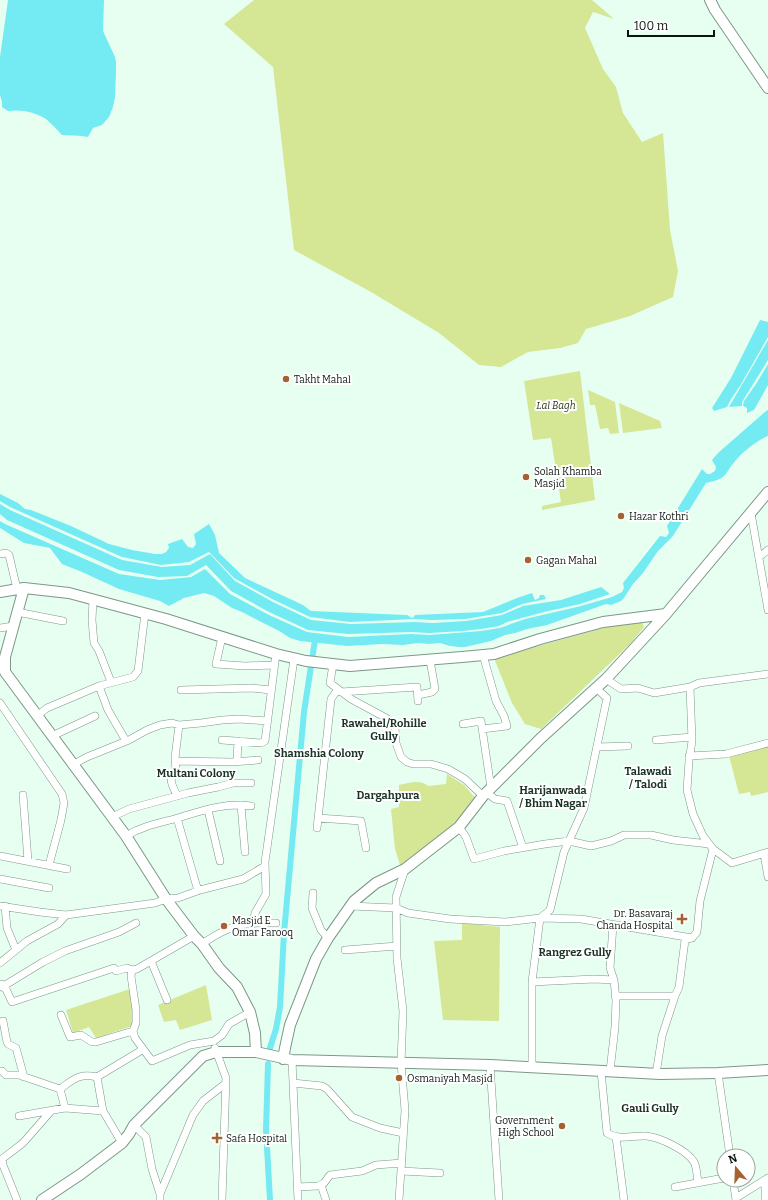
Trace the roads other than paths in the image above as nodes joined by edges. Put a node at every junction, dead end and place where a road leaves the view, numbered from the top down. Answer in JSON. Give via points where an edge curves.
{"nodes":[{"id":1,"x":710,"y":0,"type":"edge"},
{"id":2,"x":768,"y":88,"type":"edge"},
{"id":3,"x":768,"y":492,"type":"edge"},
{"id":4,"x":751,"y":513,"type":"junction"},
{"id":5,"x":768,"y":550,"type":"edge"},
{"id":6,"x":0,"y":554,"type":"edge"},
{"id":7,"x":759,"y":557,"type":"junction"},
{"id":8,"x":21,"y":588,"type":"junction"},
{"id":9,"x":0,"y":592,"type":"edge"},
{"id":10,"x":93,"y":600,"type":"junction"},
{"id":11,"x":768,"y":610,"type":"edge"},
{"id":12,"x":17,"y":612,"type":"junction"},
{"id":13,"x":145,"y":613,"type":"junction"},
{"id":14,"x":666,"y":614,"type":"junction"},
{"id":15,"x":63,"y":621,"type":"dead end"},
{"id":16,"x":13,"y":626,"type":"junction"},
{"id":17,"x":0,"y":628,"type":"edge"},
{"id":18,"x":222,"y":637,"type":"junction"},
{"id":19,"x":276,"y":654,"type":"junction"},
{"id":20,"x":483,"y":655,"type":"junction"},
{"id":21,"x":2,"y":658,"type":"edge"},
{"id":22,"x":294,"y":659,"type":"junction"},
{"id":23,"x":430,"y":660,"type":"junction"},
{"id":24,"x":330,"y":664,"type":"junction"},
{"id":25,"x":274,"y":665,"type":"junction"},
{"id":26,"x":2,"y":674,"type":"edge"},
{"id":27,"x":768,"y":674,"type":"edge"},
{"id":28,"x":606,"y":679,"type":"junction"},
{"id":29,"x":111,"y":682,"type":"junction"},
{"id":30,"x":99,"y":686,"type":"junction"},
{"id":31,"x":690,"y":687,"type":"junction"},
{"id":32,"x":596,"y":688,"type":"junction"},
{"id":33,"x":181,"y":690,"type":"dead end"},
{"id":34,"x":271,"y":690,"type":"junction"},
{"id":35,"x":340,"y":690,"type":"junction"},
{"id":36,"x":0,"y":703,"type":"edge"},
{"id":37,"x":37,"y":716,"type":"junction"},
{"id":38,"x":95,"y":716,"type":"dead end"},
{"id":39,"x":268,"y":721,"type":"junction"},
{"id":40,"x":179,"y":724,"type":"junction"},
{"id":41,"x":463,"y":724,"type":"dead end"},
{"id":42,"x":482,"y":729,"type":"junction"},
{"id":43,"x":52,"y":736,"type":"junction"},
{"id":44,"x":692,"y":737,"type":"junction"},
{"id":45,"x":222,"y":740,"type":"dead end"},
{"id":46,"x":656,"y":740,"type":"dead end"},
{"id":47,"x":126,"y":741,"type":"junction"},
{"id":48,"x":238,"y":741,"type":"junction"},
{"id":49,"x":768,"y":744,"type":"edge"},
{"id":50,"x":628,"y":746,"type":"dead end"},
{"id":51,"x":597,"y":748,"type":"junction"},
{"id":52,"x":689,"y":756,"type":"junction"},
{"id":53,"x":258,"y":760,"type":"dead end"},
{"id":54,"x":175,"y":761,"type":"junction"},
{"id":55,"x":237,"y":761,"type":"junction"},
{"id":56,"x":72,"y":765,"type":"junction"},
{"id":57,"x":251,"y":783,"type":"dead end"},
{"id":58,"x":487,"y":792,"type":"junction"},
{"id":59,"x":23,"y":795,"type":"dead end"},
{"id":60,"x":177,"y":796,"type":"junction"},
{"id":61,"x":240,"y":805,"type":"junction"},
{"id":62,"x":251,"y":806,"type":"dead end"},
{"id":63,"x":208,"y":810,"type":"junction"},
{"id":64,"x":112,"y":817,"type":"junction"},
{"id":65,"x":177,"y":818,"type":"junction"},
{"id":66,"x":318,"y":818,"type":"junction"},
{"id":67,"x":459,"y":827,"type":"junction"},
{"id":68,"x":317,"y":828,"type":"dead end"},
{"id":69,"x":126,"y":836,"type":"junction"},
{"id":70,"x":569,"y":841,"type":"junction"},
{"id":71,"x":711,"y":847,"type":"junction"},
{"id":72,"x":366,"y":848,"type":"dead end"},
{"id":73,"x":523,"y":848,"type":"junction"},
{"id":74,"x":245,"y":852,"type":"dead end"},
{"id":75,"x":766,"y":853,"type":"edge"},
{"id":76,"x":0,"y":856,"type":"edge"},
{"id":77,"x":28,"y":861,"type":"junction"},
{"id":78,"x":220,"y":861,"type":"dead end"},
{"id":79,"x":49,"y":865,"type":"junction"},
{"id":80,"x":265,"y":866,"type":"junction"},
{"id":81,"x":67,"y":869,"type":"dead end"},
{"id":82,"x":405,"y":869,"type":"junction"},
{"id":83,"x":768,"y":877,"type":"edge"},
{"id":84,"x":0,"y":879,"type":"edge"},
{"id":85,"x":49,"y":888,"type":"dead end"},
{"id":86,"x":198,"y":891,"type":"junction"},
{"id":87,"x":313,"y":893,"type":"dead end"},
{"id":88,"x":166,"y":900,"type":"junction"},
{"id":89,"x":2,"y":906,"type":"edge"},
{"id":90,"x":350,"y":906,"type":"junction"},
{"id":91,"x":396,"y":908,"type":"junction"},
{"id":92,"x":66,"y":915,"type":"junction"},
{"id":93,"x":540,"y":918,"type":"junction"},
{"id":94,"x":136,"y":923,"type":"dead end"},
{"id":95,"x":276,"y":923,"type":"dead end"},
{"id":96,"x":253,"y":924,"type":"junction"},
{"id":97,"x":613,"y":925,"type":"junction"},
{"id":98,"x":194,"y":936,"type":"junction"},
{"id":99,"x":328,"y":938,"type":"junction"},
{"id":100,"x":692,"y":938,"type":"junction"},
{"id":101,"x":202,"y":944,"type":"junction"},
{"id":102,"x":397,"y":946,"type":"junction"},
{"id":103,"x":16,"y":950,"type":"junction"},
{"id":104,"x":346,"y":950,"type":"dead end"},
{"id":105,"x":151,"y":961,"type":"junction"},
{"id":106,"x":0,"y":963,"type":"edge"},
{"id":107,"x":132,"y":970,"type":"junction"},
{"id":108,"x":614,"y":980,"type":"junction"},
{"id":109,"x":532,"y":982,"type":"junction"},
{"id":110,"x":1,"y":986,"type":"edge"},
{"id":111,"x":615,"y":996,"type":"junction"},
{"id":112,"x":675,"y":996,"type":"junction"},
{"id":113,"x":167,"y":1000,"type":"dead end"},
{"id":114,"x":250,"y":1012,"type":"junction"},
{"id":115,"x":61,"y":1016,"type":"dead end"},
{"id":116,"x":3,"y":1021,"type":"dead end"},
{"id":117,"x":133,"y":1031,"type":"junction"},
{"id":118,"x":215,"y":1046,"type":"junction"},
{"id":119,"x":142,"y":1050,"type":"junction"},
{"id":120,"x":256,"y":1052,"type":"junction"},
{"id":121,"x":288,"y":1059,"type":"junction"},
{"id":122,"x":401,"y":1063,"type":"junction"},
{"id":123,"x":490,"y":1066,"type":"junction"},
{"id":124,"x":532,"y":1068,"type":"junction"},
{"id":125,"x":768,"y":1070,"type":"edge"},
{"id":126,"x":0,"y":1071,"type":"edge"},
{"id":127,"x":605,"y":1071,"type":"junction"},
{"id":128,"x":718,"y":1073,"type":"junction"},
{"id":129,"x":656,"y":1074,"type":"junction"},
{"id":130,"x":24,"y":1077,"type":"junction"},
{"id":131,"x":97,"y":1077,"type":"junction"},
{"id":132,"x":293,"y":1083,"type":"junction"},
{"id":133,"x":225,"y":1084,"type":"junction"},
{"id":134,"x":60,"y":1089,"type":"junction"},
{"id":135,"x":65,"y":1108,"type":"junction"},
{"id":136,"x":51,"y":1111,"type":"junction"},
{"id":137,"x":103,"y":1111,"type":"junction"},
{"id":138,"x":19,"y":1116,"type":"dead end"},
{"id":139,"x":134,"y":1125,"type":"junction"},
{"id":140,"x":403,"y":1133,"type":"junction"},
{"id":141,"x":616,"y":1137,"type":"junction"},
{"id":142,"x":122,"y":1143,"type":"junction"},
{"id":143,"x":729,"y":1148,"type":"edge"},
{"id":144,"x":1,"y":1158,"type":"edge"},
{"id":145,"x":402,"y":1167,"type":"junction"},
{"id":146,"x":440,"y":1173,"type":"dead end"},
{"id":147,"x":767,"y":1179,"type":"edge"},
{"id":148,"x":716,"y":1180,"type":"edge"},
{"id":149,"x":698,"y":1183,"type":"junction"},
{"id":150,"x":322,"y":1185,"type":"junction"},
{"id":151,"x":297,"y":1187,"type":"junction"},
{"id":152,"x":675,"y":1187,"type":"dead end"},
{"id":153,"x":734,"y":1188,"type":"edge"},
{"id":154,"x":160,"y":1197,"type":"edge"},
{"id":155,"x":46,"y":1199,"type":"edge"},
{"id":156,"x":736,"y":1199,"type":"edge"},
{"id":157,"x":17,"y":1200,"type":"edge"},
{"id":158,"x":222,"y":1200,"type":"edge"},
{"id":159,"x":298,"y":1200,"type":"edge"},
{"id":160,"x":326,"y":1200,"type":"edge"},
{"id":161,"x":399,"y":1200,"type":"edge"},
{"id":162,"x":499,"y":1200,"type":"edge"},
{"id":163,"x":624,"y":1200,"type":"edge"},
{"id":164,"x":765,"y":1200,"type":"edge"}],
"edges":[{"from":1,"to":2,"type":"street"},
{"from":3,"to":4,"type":"street"},
{"from":4,"to":7,"type":"street"},
{"from":4,"to":14,"type":"street"},
{"from":5,"to":7,"type":"street"},
{"from":6,"to":8,"type":"street","via":[[9,555]]},
{"from":7,"to":11,"type":"street"},
{"from":8,"to":9,"type":"street"},
{"from":8,"to":10,"type":"street","via":[[69,593]]},
{"from":8,"to":12,"type":"street"},
{"from":10,"to":13,"type":"street"},
{"from":10,"to":29,"type":"street","via":[[94,643]]},
{"from":12,"to":15,"type":"street"},
{"from":12,"to":16,"type":"street"},
{"from":13,"to":18,"type":"street"},
{"from":13,"to":29,"type":"street","via":[[138,671],[133,677]]},
{"from":14,"to":20,"type":"street","via":[[603,622]]},
{"from":14,"to":28,"type":"street"},
{"from":16,"to":17,"type":"street"},
{"from":16,"to":21,"type":"street"},
{"from":18,"to":19,"type":"street"},
{"from":18,"to":25,"type":"street","via":[[216,664]]},
{"from":19,"to":22,"type":"street"},
{"from":19,"to":25,"type":"street"},
{"from":20,"to":23,"type":"street"},
{"from":20,"to":42,"type":"street","via":[[496,701],[507,726]]},
{"from":21,"to":26,"type":"street"},
{"from":22,"to":24,"type":"street"},
{"from":22,"to":80,"type":"street"},
{"from":23,"to":24,"type":"street","via":[[350,666]]},
{"from":23,"to":35,"type":"street","via":[[435,689],[418,698],[417,687]]},
{"from":24,"to":35,"type":"street","via":[[330,683]]},
{"from":25,"to":34,"type":"street"},
{"from":26,"to":37,"type":"street"},
{"from":27,"to":31,"type":"street"},
{"from":28,"to":31,"type":"street","via":[[621,689],[638,688],[654,693]]},
{"from":28,"to":32,"type":"street"},
{"from":29,"to":30,"type":"street"},
{"from":30,"to":37,"type":"street","via":[[47,708]]},
{"from":30,"to":47,"type":"street","via":[[108,710]]},
{"from":31,"to":44,"type":"street"},
{"from":32,"to":51,"type":"street","via":[[607,698]]},
{"from":32,"to":58,"type":"street"},
{"from":33,"to":34,"type":"street"},
{"from":34,"to":39,"type":"street"},
{"from":35,"to":58,"type":"street","via":[[351,699],[388,719],[395,727],[396,743],[401,757],[407,762],[431,764],[448,769]]},
{"from":35,"to":66,"type":"street","via":[[331,699]]},
{"from":36,"to":79,"type":"street","via":[[62,794],[64,803],[61,820]]},
{"from":37,"to":43,"type":"street"},
{"from":38,"to":43,"type":"street"},
{"from":39,"to":40,"type":"street","via":[[239,719]]},
{"from":39,"to":48,"type":"street","via":[[265,741]]},
{"from":40,"to":47,"type":"street","via":[[160,725]]},
{"from":40,"to":54,"type":"street"},
{"from":41,"to":42,"type":"street","via":[[481,721]]},
{"from":42,"to":58,"type":"street"},
{"from":43,"to":56,"type":"street"},
{"from":44,"to":46,"type":"street"},
{"from":44,"to":52,"type":"street"},
{"from":45,"to":48,"type":"street"},
{"from":47,"to":56,"type":"street"},
{"from":48,"to":55,"type":"street"},
{"from":49,"to":52,"type":"street","via":[[726,754]]},
{"from":50,"to":51,"type":"street"},
{"from":51,"to":70,"type":"street","via":[[584,808]]},
{"from":52,"to":71,"type":"street","via":[[687,790],[693,814]]},
{"from":53,"to":55,"type":"street"},
{"from":54,"to":55,"type":"street"},
{"from":54,"to":60,"type":"street","via":[[176,771],[171,780]]},
{"from":56,"to":64,"type":"street"},
{"from":57,"to":60,"type":"street","via":[[233,783]]},
{"from":58,"to":67,"type":"street"},
{"from":58,"to":73,"type":"street","via":[[495,798],[508,801]]},
{"from":59,"to":77,"type":"street"},
{"from":60,"to":64,"type":"street","via":[[129,809]]},
{"from":61,"to":62,"type":"street"},
{"from":61,"to":63,"type":"street"},
{"from":61,"to":74,"type":"street"},
{"from":63,"to":65,"type":"street"},
{"from":63,"to":78,"type":"street"},
{"from":64,"to":69,"type":"street"},
{"from":65,"to":69,"type":"street","via":[[144,826]]},
{"from":65,"to":86,"type":"street"},
{"from":66,"to":68,"type":"street"},
{"from":66,"to":72,"type":"street","via":[[361,821]]},
{"from":67,"to":73,"type":"street","via":[[474,859]]},
{"from":67,"to":82,"type":"street"},
{"from":69,"to":88,"type":"street"},
{"from":70,"to":71,"type":"street","via":[[591,846],[624,835],[651,835]]},
{"from":70,"to":73,"type":"street"},
{"from":70,"to":93,"type":"street","via":[[550,910]]},
{"from":71,"to":75,"type":"street","via":[[732,863]]},
{"from":71,"to":100,"type":"street","via":[[700,901],[697,932]]},
{"from":75,"to":83,"type":"street"},
{"from":76,"to":77,"type":"street"},
{"from":77,"to":79,"type":"street"},
{"from":79,"to":81,"type":"street"},
{"from":80,"to":86,"type":"street","via":[[243,879]]},
{"from":80,"to":96,"type":"street","via":[[266,894],[255,913]]},
{"from":82,"to":90,"type":"street","via":[[376,883]]},
{"from":82,"to":91,"type":"street","via":[[396,896]]},
{"from":84,"to":85,"type":"street"},
{"from":86,"to":88,"type":"street"},
{"from":87,"to":99,"type":"street","via":[[312,908],[321,930]]},
{"from":88,"to":92,"type":"street"},
{"from":88,"to":98,"type":"street"},
{"from":89,"to":92,"type":"street"},
{"from":89,"to":103,"type":"street"},
{"from":90,"to":91,"type":"street"},
{"from":90,"to":99,"type":"street"},
{"from":91,"to":93,"type":"street","via":[[408,913],[450,919],[505,922]]},
{"from":91,"to":102,"type":"street"},
{"from":92,"to":103,"type":"street","via":[[58,924],[27,940]]},
{"from":93,"to":97,"type":"street","via":[[581,919]]},
{"from":93,"to":109,"type":"street"},
{"from":94,"to":110,"type":"street","via":[[119,932],[65,951]]},
{"from":95,"to":96,"type":"street"},
{"from":96,"to":101,"type":"street","via":[[234,927]]},
{"from":97,"to":100,"type":"street"},
{"from":97,"to":108,"type":"street","via":[[610,968]]},
{"from":98,"to":101,"type":"street"},
{"from":98,"to":105,"type":"street"},
{"from":99,"to":121,"type":"street","via":[[316,959],[290,1024],[285,1048]]},
{"from":100,"to":112,"type":"street","via":[[685,940],[679,987]]},
{"from":101,"to":114,"type":"street","via":[[237,987]]},
{"from":102,"to":104,"type":"street"},
{"from":102,"to":122,"type":"street","via":[[403,1011]]},
{"from":103,"to":106,"type":"street"},
{"from":105,"to":107,"type":"street"},
{"from":105,"to":113,"type":"street"},
{"from":107,"to":110,"type":"street","via":[[127,968],[116,971],[114,968],[12,1002]]},
{"from":107,"to":117,"type":"street","via":[[136,1010]]},
{"from":108,"to":109,"type":"street"},
{"from":108,"to":111,"type":"street"},
{"from":109,"to":124,"type":"street"},
{"from":111,"to":112,"type":"street"},
{"from":111,"to":127,"type":"street","via":[[615,1027]]},
{"from":112,"to":129,"type":"street","via":[[662,1036]]},
{"from":114,"to":118,"type":"street","via":[[231,1022]]},
{"from":114,"to":120,"type":"street"},
{"from":115,"to":117,"type":"street","via":[[70,1037],[81,1035],[92,1042]]},
{"from":116,"to":130,"type":"street","via":[[7,1042],[16,1048]]},
{"from":117,"to":119,"type":"street"},
{"from":118,"to":119,"type":"street","via":[[190,1045],[152,1061]]},
{"from":118,"to":120,"type":"street"},
{"from":118,"to":133,"type":"street","via":[[226,1078]]},
{"from":118,"to":139,"type":"street"},
{"from":119,"to":131,"type":"street"},
{"from":120,"to":121,"type":"street"},
{"from":121,"to":122,"type":"street"},
{"from":121,"to":132,"type":"street"},
{"from":122,"to":123,"type":"street"},
{"from":122,"to":140,"type":"street","via":[[405,1110]]},
{"from":123,"to":124,"type":"street"},
{"from":123,"to":162,"type":"street"},
{"from":124,"to":127,"type":"street"},
{"from":125,"to":128,"type":"street"},
{"from":126,"to":130,"type":"street","via":[[6,1075]]},
{"from":127,"to":129,"type":"street"},
{"from":127,"to":141,"type":"street","via":[[607,1133]]},
{"from":128,"to":129,"type":"street"},
{"from":128,"to":143,"type":"street"},
{"from":130,"to":134,"type":"street"},
{"from":131,"to":134,"type":"street","via":[[81,1075]]},
{"from":131,"to":137,"type":"street"},
{"from":132,"to":140,"type":"street","via":[[322,1086],[352,1116],[380,1128]]},
{"from":132,"to":151,"type":"street"},
{"from":133,"to":154,"type":"street","via":[[203,1101],[195,1111]]},
{"from":133,"to":158,"type":"street"},
{"from":134,"to":135,"type":"street"},
{"from":135,"to":136,"type":"street"},
{"from":135,"to":137,"type":"street"},
{"from":136,"to":138,"type":"street"},
{"from":136,"to":144,"type":"street","via":[[22,1143]]},
{"from":137,"to":142,"type":"street"},
{"from":139,"to":142,"type":"street"},
{"from":139,"to":154,"type":"street","via":[[146,1137]]},
{"from":140,"to":145,"type":"street"},
{"from":141,"to":149,"type":"street","via":[[646,1136],[663,1140],[690,1156],[695,1163]]},
{"from":141,"to":163,"type":"street"},
{"from":142,"to":155,"type":"street"},
{"from":144,"to":157,"type":"street"},
{"from":145,"to":146,"type":"street"},
{"from":145,"to":150,"type":"street","via":[[376,1165],[362,1172],[330,1175]]},
{"from":145,"to":161,"type":"street"},
{"from":147,"to":156,"type":"street"},
{"from":147,"to":164,"type":"street"},
{"from":148,"to":149,"type":"street"},
{"from":149,"to":152,"type":"street"},
{"from":150,"to":151,"type":"street"},
{"from":150,"to":160,"type":"street"},
{"from":151,"to":159,"type":"street"},
{"from":153,"to":156,"type":"street"}]}
